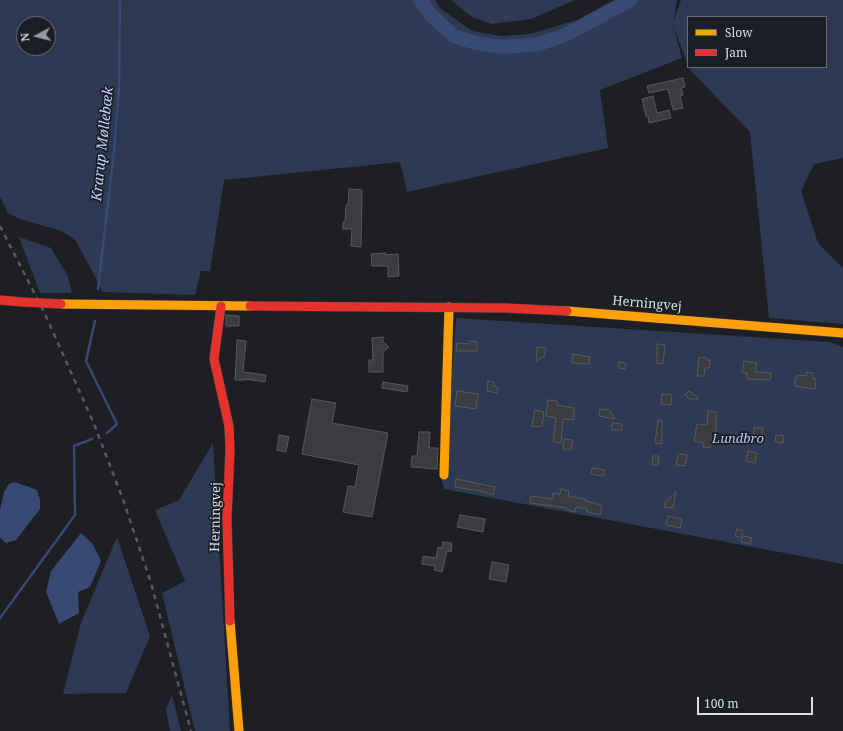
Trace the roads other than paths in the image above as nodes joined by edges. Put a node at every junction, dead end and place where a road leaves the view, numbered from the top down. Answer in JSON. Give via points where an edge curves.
{"nodes":[{"id":1,"x":0,"y":300,"type":"edge"},
{"id":2,"x":220,"y":306,"type":"junction"},
{"id":3,"x":449,"y":307,"type":"junction"},
{"id":4,"x":843,"y":333,"type":"edge"},
{"id":5,"x":444,"y":475,"type":"dead end"},
{"id":6,"x":239,"y":731,"type":"edge"}],
"edges":[{"from":1,"to":2,"type":"main road","name":"Herningvej","bridge":true,"via":[[61,304]]},
{"from":2,"to":3,"type":"main road","name":"Herningvej"},
{"from":2,"to":6,"type":"main road","name":"Herningvej","via":[[214,359],[229,426],[227,519],[230,620]]},
{"from":3,"to":4,"type":"main road","name":"Herningvej","via":[[580,312]]},
{"from":3,"to":5,"type":"main road"}]}
